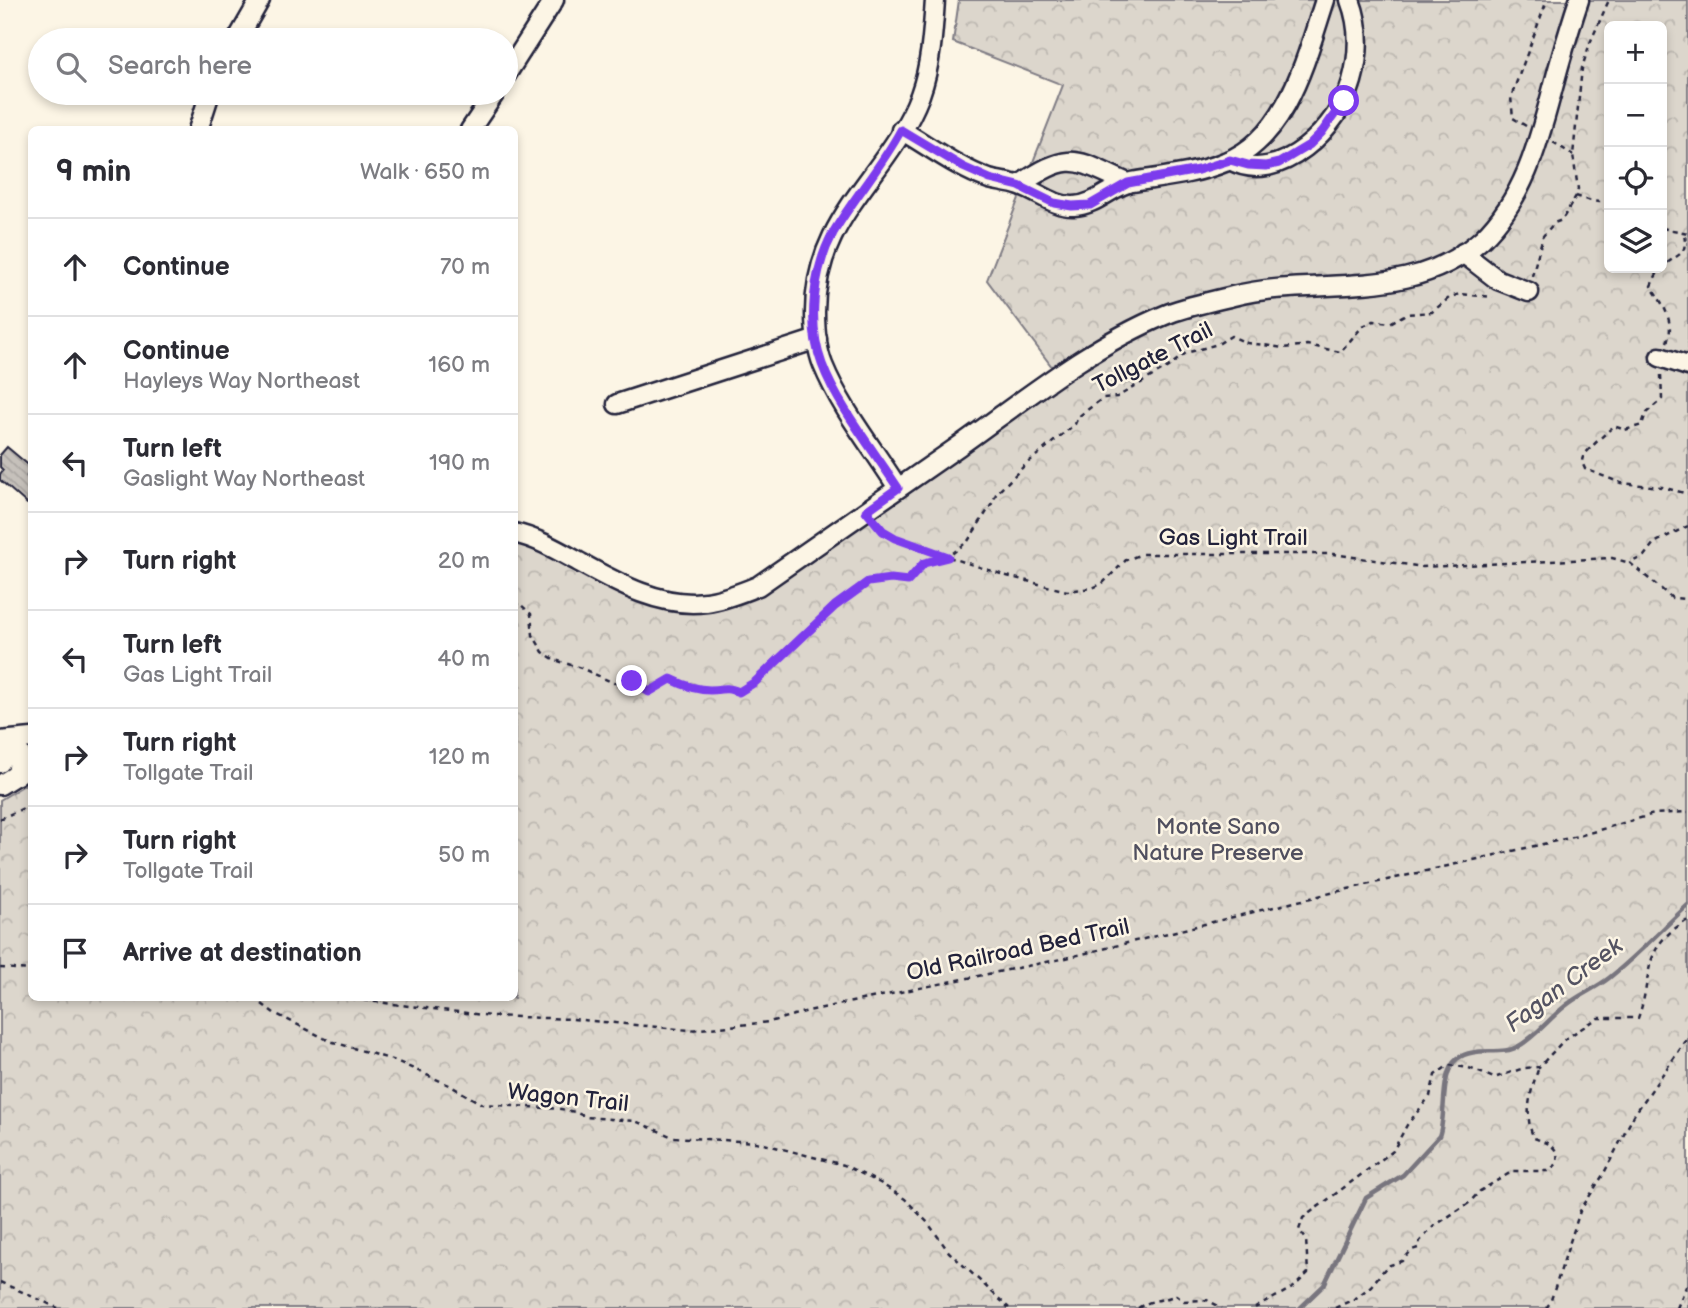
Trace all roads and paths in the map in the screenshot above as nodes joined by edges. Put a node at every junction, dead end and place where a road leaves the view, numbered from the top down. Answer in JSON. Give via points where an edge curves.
{"nodes":[{"id":1,"x":260,"y":0,"type":"edge"},
{"id":2,"x":554,"y":0,"type":"edge"},
{"id":3,"x":935,"y":0,"type":"edge"},
{"id":4,"x":1325,"y":0,"type":"edge"},
{"id":5,"x":1350,"y":0,"type":"edge"},
{"id":6,"x":1547,"y":0,"type":"edge"},
{"id":7,"x":1579,"y":0,"type":"edge"},
{"id":8,"x":1609,"y":0,"type":"edge"},
{"id":9,"x":244,"y":28,"type":"edge"},
{"id":10,"x":518,"y":56,"type":"edge"},
{"id":11,"x":206,"y":105,"type":"edge"},
{"id":12,"x":487,"y":105,"type":"edge"},
{"id":13,"x":199,"y":126,"type":"edge"},
{"id":14,"x":473,"y":126,"type":"edge"},
{"id":15,"x":901,"y":130,"type":"junction"},
{"id":16,"x":1541,"y":134,"type":"junction"},
{"id":17,"x":1573,"y":155,"type":"junction"},
{"id":18,"x":1230,"y":160,"type":"junction"},
{"id":19,"x":1128,"y":183,"type":"junction"},
{"id":20,"x":1019,"y":186,"type":"junction"},
{"id":21,"x":1576,"y":196,"type":"junction"},
{"id":22,"x":1604,"y":202,"type":"edge"},
{"id":23,"x":1667,"y":229,"type":"edge"},
{"id":24,"x":1686,"y":233,"type":"edge"},
{"id":25,"x":1462,"y":253,"type":"junction"},
{"id":26,"x":1529,"y":292,"type":"joint"},
{"id":27,"x":1495,"y":297,"type":"dead end"},
{"id":28,"x":817,"y":339,"type":"junction"},
{"id":29,"x":1660,"y":357,"type":"junction"},
{"id":30,"x":1688,"y":366,"type":"edge"},
{"id":31,"x":617,"y":404,"type":"dead end"},
{"id":32,"x":898,"y":488,"type":"junction"},
{"id":33,"x":1688,"y":494,"type":"edge"},
{"id":34,"x":866,"y":511,"type":"junction"},
{"id":35,"x":1688,"y":526,"type":"edge"},
{"id":36,"x":518,"y":535,"type":"edge"},
{"id":37,"x":948,"y":557,"type":"junction"},
{"id":38,"x":1630,"y":563,"type":"junction"},
{"id":39,"x":1688,"y":599,"type":"edge"},
{"id":40,"x":518,"y":604,"type":"edge"},
{"id":41,"x":15,"y":740,"type":"edge"},
{"id":42,"x":0,"y":763,"type":"edge"},
{"id":43,"x":24,"y":770,"type":"edge"},
{"id":44,"x":0,"y":785,"type":"edge"},
{"id":45,"x":28,"y":806,"type":"edge"},
{"id":46,"x":1688,"y":812,"type":"edge"},
{"id":47,"x":0,"y":819,"type":"edge"},
{"id":48,"x":1688,"y":920,"type":"edge"},
{"id":49,"x":0,"y":968,"type":"edge"},
{"id":50,"x":28,"y":970,"type":"edge"},
{"id":51,"x":258,"y":1001,"type":"edge"},
{"id":52,"x":368,"y":1001,"type":"edge"},
{"id":53,"x":1688,"y":1038,"type":"edge"},
{"id":54,"x":1539,"y":1067,"type":"junction"},
{"id":55,"x":0,"y":1282,"type":"edge"},
{"id":56,"x":1688,"y":1282,"type":"edge"},
{"id":57,"x":58,"y":1308,"type":"edge"},
{"id":58,"x":1009,"y":1308,"type":"edge"},
{"id":59,"x":1138,"y":1308,"type":"edge"},
{"id":60,"x":1222,"y":1308,"type":"edge"},
{"id":61,"x":1255,"y":1308,"type":"edge"},
{"id":62,"x":1335,"y":1308,"type":"edge"},
{"id":63,"x":1546,"y":1308,"type":"edge"},
{"id":64,"x":1677,"y":1308,"type":"edge"}],
"edges":[{"from":1,"to":9,"type":"street"},
{"from":2,"to":10,"type":"street"},
{"from":3,"to":15,"type":"street","via":[[920,95]]},
{"from":4,"to":18,"type":"street","via":[[1292,92],[1270,128]]},
{"from":5,"to":18,"type":"street","via":[[1356,15],[1357,61],[1352,83],[1333,118],[1309,145],[1279,163],[1248,165]]},
{"from":6,"to":16,"type":"path","via":[[1511,97],[1513,118]]},
{"from":7,"to":16,"type":"street"},
{"from":8,"to":17,"type":"path","via":[[1582,68]]},
{"from":11,"to":13,"type":"street"},
{"from":12,"to":14,"type":"street"},
{"from":15,"to":20,"type":"street","via":[[963,167]]},
{"from":15,"to":28,"type":"street","via":[[850,204],[822,257],[815,304]]},
{"from":16,"to":17,"type":"path"},
{"from":16,"to":25,"type":"street","via":[[1504,214]]},
{"from":17,"to":21,"type":"path"},
{"from":18,"to":19,"type":"street"},
{"from":19,"to":20,"type":"street","via":[[1090,205],[1072,206],[1054,203]]},
{"from":19,"to":20,"type":"street","via":[[1086,163],[1067,160]]},
{"from":21,"to":22,"type":"path"},
{"from":21,"to":26,"type":"path","via":[[1562,220],[1543,236]]},
{"from":23,"to":24,"type":"path"},
{"from":24,"to":29,"type":"path","via":[[1681,255],[1665,264],[1651,286],[1665,309],[1671,333]]},
{"from":25,"to":26,"type":"street","via":[[1498,280]]},
{"from":25,"to":32,"type":"street","via":[[1398,281],[1260,291],[1167,314],[1119,337]]},
{"from":27,"to":37,"type":"path","name":"Tollgate Trail","via":[[1459,295],[1432,312],[1406,314],[1390,323],[1374,321],[1363,326],[1340,352],[1307,345],[1284,348],[1247,343],[1231,336],[1186,354],[1078,416],[1075,424],[996,494],[968,541]]},
{"from":28,"to":31,"type":"street"},
{"from":28,"to":32,"type":"street","via":[[822,363],[839,397]]},
{"from":29,"to":30,"type":"street"},
{"from":29,"to":33,"type":"path","via":[[1662,399],[1646,413],[1642,425],[1625,430],[1614,426],[1582,461],[1585,469],[1621,483]]},
{"from":32,"to":34,"type":"street"},
{"from":34,"to":36,"type":"street","via":[[758,586],[706,602],[683,602],[634,590]]},
{"from":34,"to":37,"type":"path","name":"Gas Light Trail","via":[[895,538]]},
{"from":35,"to":38,"type":"path","via":[[1654,543],[1644,556]]},
{"from":37,"to":38,"type":"path","name":"Gas Light Trail","via":[[1067,591],[1102,584],[1125,560],[1142,554],[1333,554],[1423,567],[1612,558]]},
{"from":37,"to":40,"type":"path","name":"Tollgate Trail","via":[[924,563],[908,581],[868,582],[739,692],[685,686],[671,679],[649,692],[632,681],[614,683],[555,660],[543,652],[533,635],[531,614]]},
{"from":38,"to":39,"type":"path","via":[[1672,598]]},
{"from":41,"to":42,"type":"street"},
{"from":41,"to":43,"type":"street"},
{"from":43,"to":44,"type":"street"},
{"from":45,"to":47,"type":"path"},
{"from":46,"to":52,"type":"path","name":"Old Railroad Bed Trail","via":[[1654,814],[1066,958],[769,1022],[689,1030],[491,1016]]},
{"from":48,"to":54,"type":"path","via":[[1665,937],[1651,956],[1646,998],[1638,1018],[1598,1018],[1565,1039]]},
{"from":49,"to":50,"type":"path"},
{"from":51,"to":58,"type":"path","name":"Wagon Trail","via":[[330,1041],[396,1061],[482,1104],[561,1109],[586,1117],[635,1121],[673,1137],[756,1142],[844,1165],[905,1199],[948,1252]]},
{"from":53,"to":63,"type":"path","via":[[1634,1115],[1580,1211]]},
{"from":54,"to":61,"type":"path","via":[[1494,1078],[1449,1065],[1435,1074],[1430,1096],[1393,1152],[1303,1218],[1299,1230],[1307,1239],[1308,1273],[1294,1287]]},
{"from":54,"to":62,"type":"path","via":[[1530,1091],[1529,1127],[1534,1138],[1555,1148],[1557,1164],[1539,1172],[1513,1171],[1480,1191],[1434,1226],[1402,1261],[1387,1266],[1371,1286]]},
{"from":55,"to":57,"type":"path"},
{"from":56,"to":64,"type":"path"},
{"from":59,"to":60,"type":"path","via":[[1152,1299],[1176,1295],[1184,1301],[1207,1300]]}]}
